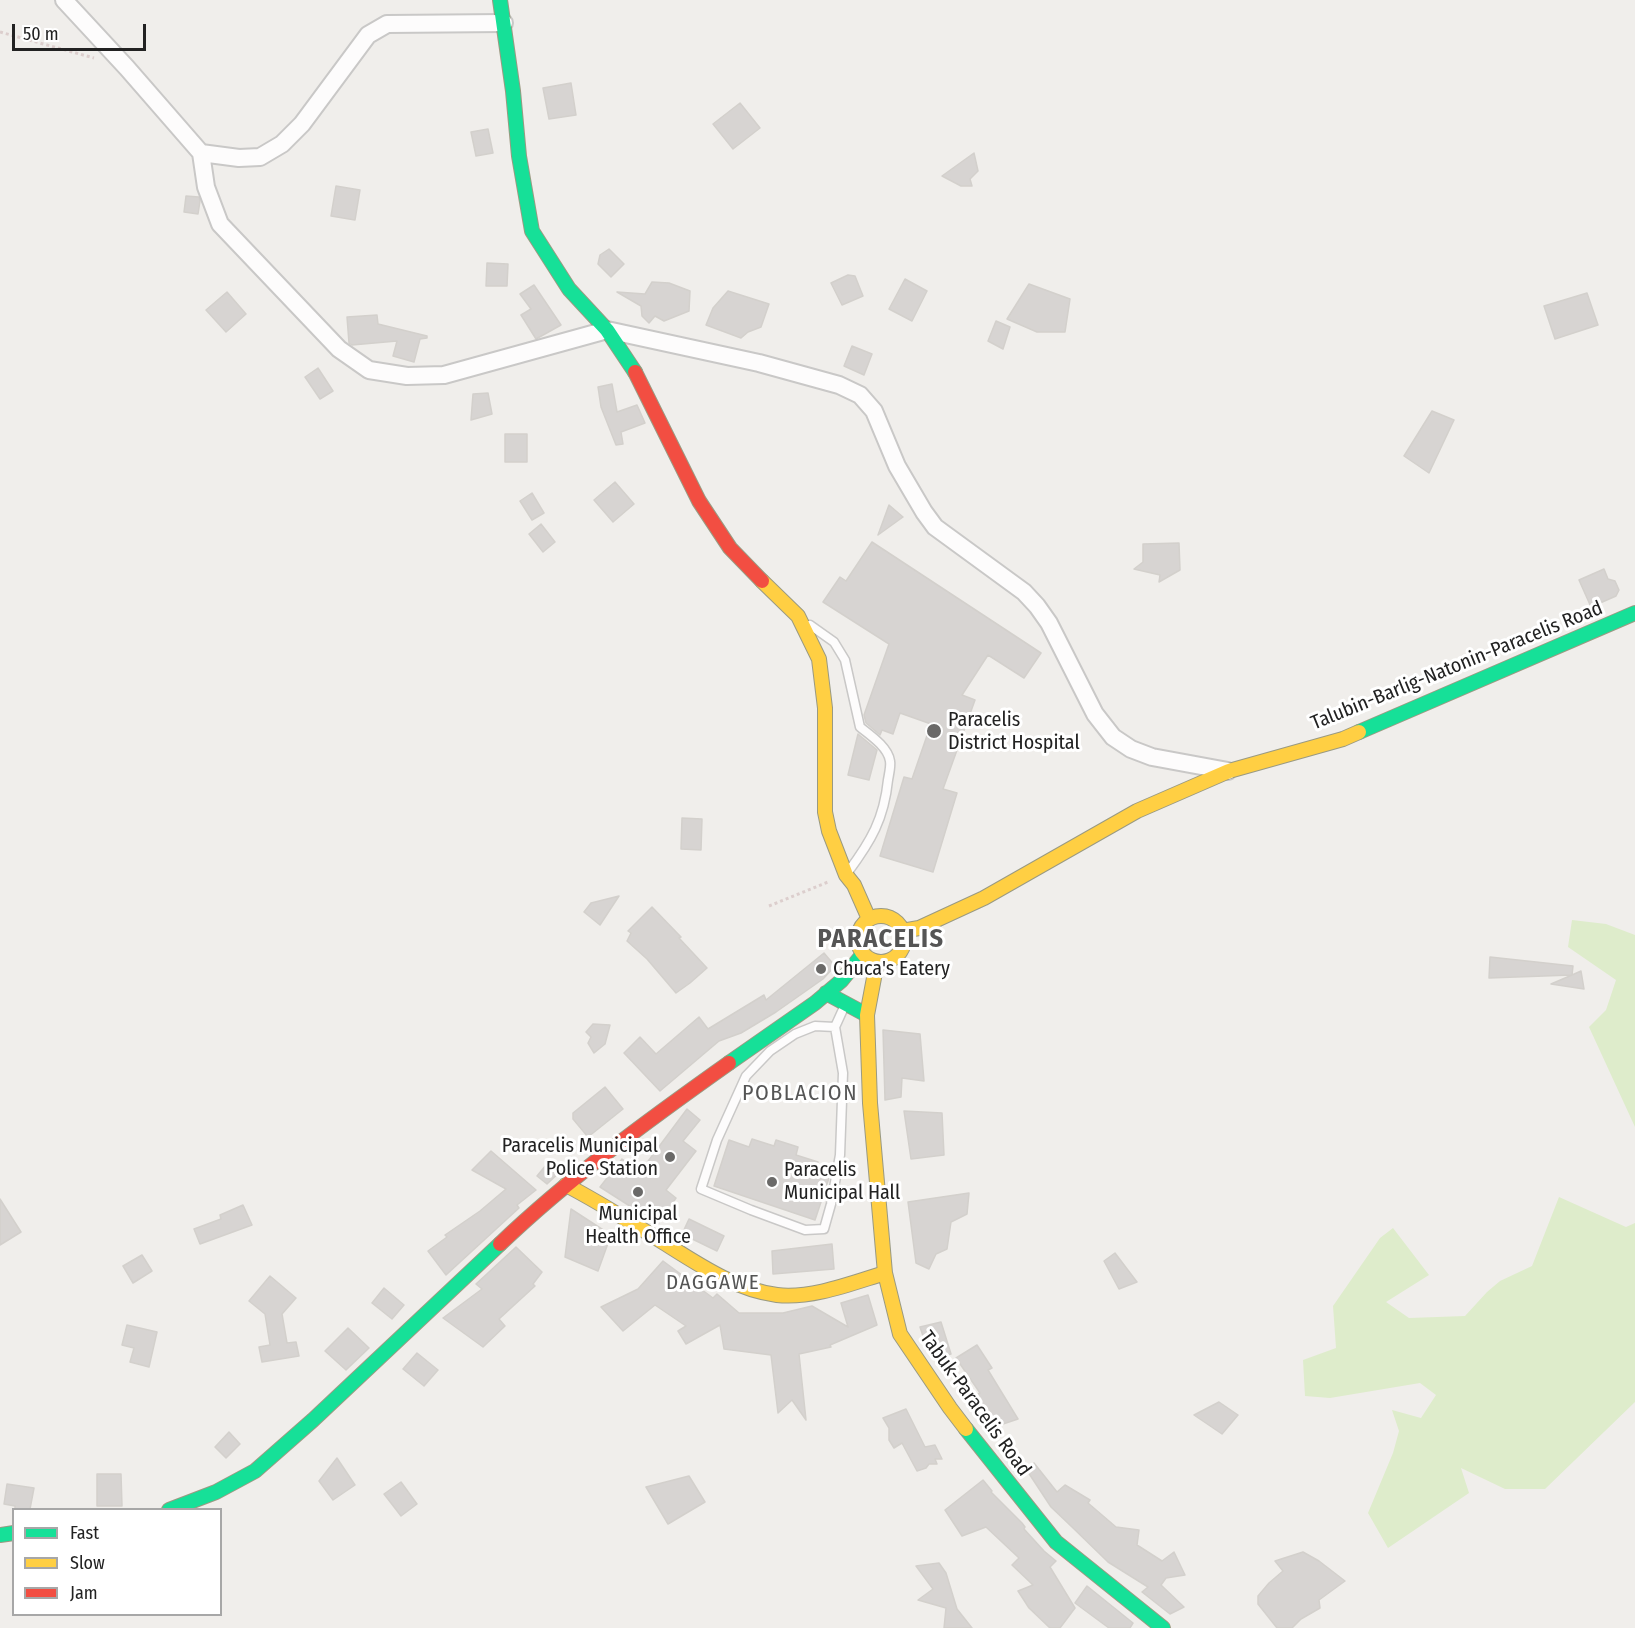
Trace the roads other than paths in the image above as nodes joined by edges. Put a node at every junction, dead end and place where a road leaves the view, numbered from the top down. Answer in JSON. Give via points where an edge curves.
{"nodes":[{"id":1,"x":64,"y":0,"type":"edge"},
{"id":2,"x":500,"y":0,"type":"edge"},
{"id":3,"x":504,"y":23,"type":"junction"},
{"id":4,"x":201,"y":153,"type":"junction"},
{"id":5,"x":607,"y":330,"type":"junction"},
{"id":6,"x":1635,"y":614,"type":"edge"},
{"id":7,"x":798,"y":615,"type":"junction"},
{"id":8,"x":1229,"y":771,"type":"junction"},
{"id":9,"x":846,"y":874,"type":"junction"},
{"id":10,"x":869,"y":919,"type":"junction"},
{"id":11,"x":902,"y":931,"type":"junction"},
{"id":12,"x":863,"y":954,"type":"junction"},
{"id":13,"x":877,"y":962,"type":"junction"},
{"id":14,"x":826,"y":993,"type":"junction"},
{"id":15,"x":845,"y":1004,"type":"junction"},
{"id":16,"x":867,"y":1016,"type":"junction"},
{"id":17,"x":835,"y":1027,"type":"junction"},
{"id":18,"x":566,"y":1185,"type":"junction"},
{"id":19,"x":885,"y":1273,"type":"junction"},
{"id":20,"x":172,"y":1508,"type":"edge"},
{"id":21,"x":1163,"y":1628,"type":"edge"}],
"edges":[{"from":1,"to":4,"type":"street"},
{"from":2,"to":3,"type":"main road"},
{"from":3,"to":4,"type":"street","via":[[387,24],[368,35],[302,124],[282,144],[260,157]]},
{"from":3,"to":5,"type":"main road","via":[[532,231],[569,290]]},
{"from":4,"to":5,"type":"street","via":[[206,187],[220,224],[339,349],[369,370],[406,376],[444,375]]},
{"from":5,"to":7,"type":"main road","via":[[634,369],[699,501],[730,548]]},
{"from":5,"to":8,"type":"street","via":[[759,363],[840,385],[860,395],[874,411],[897,466],[929,520],[1037,606],[1095,714],[1113,737],[1152,757]]},
{"from":6,"to":8,"type":"main road","name":"Talubin-Barlig-Natonin-Paracelis Road","via":[[1343,739]]},
{"from":7,"to":9,"type":"main road","via":[[819,659],[825,708],[825,812]]},
{"from":7,"to":9,"type":"lane","via":[[834,642],[845,660],[860,727],[877,741],[890,760],[881,818]]},
{"from":8,"to":11,"type":"main road","name":"Talubin-Barlig-Natonin-Paracelis Road","via":[[1137,811],[984,898],[919,928]]},
{"from":9,"to":10,"type":"main road"},
{"from":10,"to":11,"type":"main road","via":[[888,917]]},
{"from":10,"to":12,"type":"main road","via":[[858,935]]},
{"from":11,"to":13,"type":"main road","via":[[902,950],[886,962]]},
{"from":12,"to":13,"type":"main road"},
{"from":12,"to":14,"type":"main road"},
{"from":13,"to":16,"type":"main road","name":"Tabuk-Paracelis Road"},
{"from":14,"to":15,"type":"main road"},
{"from":14,"to":18,"type":"main road"},
{"from":15,"to":16,"type":"main road"},
{"from":15,"to":17,"type":"lane"},
{"from":16,"to":19,"type":"main road","name":"Tabuk-Paracelis Road","via":[[870,1103]]},
{"from":17,"to":17,"type":"lane","via":[[815,1026],[795,1034],[770,1051],[746,1076],[717,1140],[701,1189],[805,1230],[824,1228],[840,1155],[843,1073]]},
{"from":18,"to":19,"type":"main road","via":[[712,1273],[744,1287],[779,1295],[820,1292]]},
{"from":18,"to":20,"type":"main road","via":[[255,1471],[216,1492]]},
{"from":19,"to":21,"type":"main road","name":"Tabuk-Paracelis Road","via":[[900,1334],[994,1465],[1056,1542]]}]}
